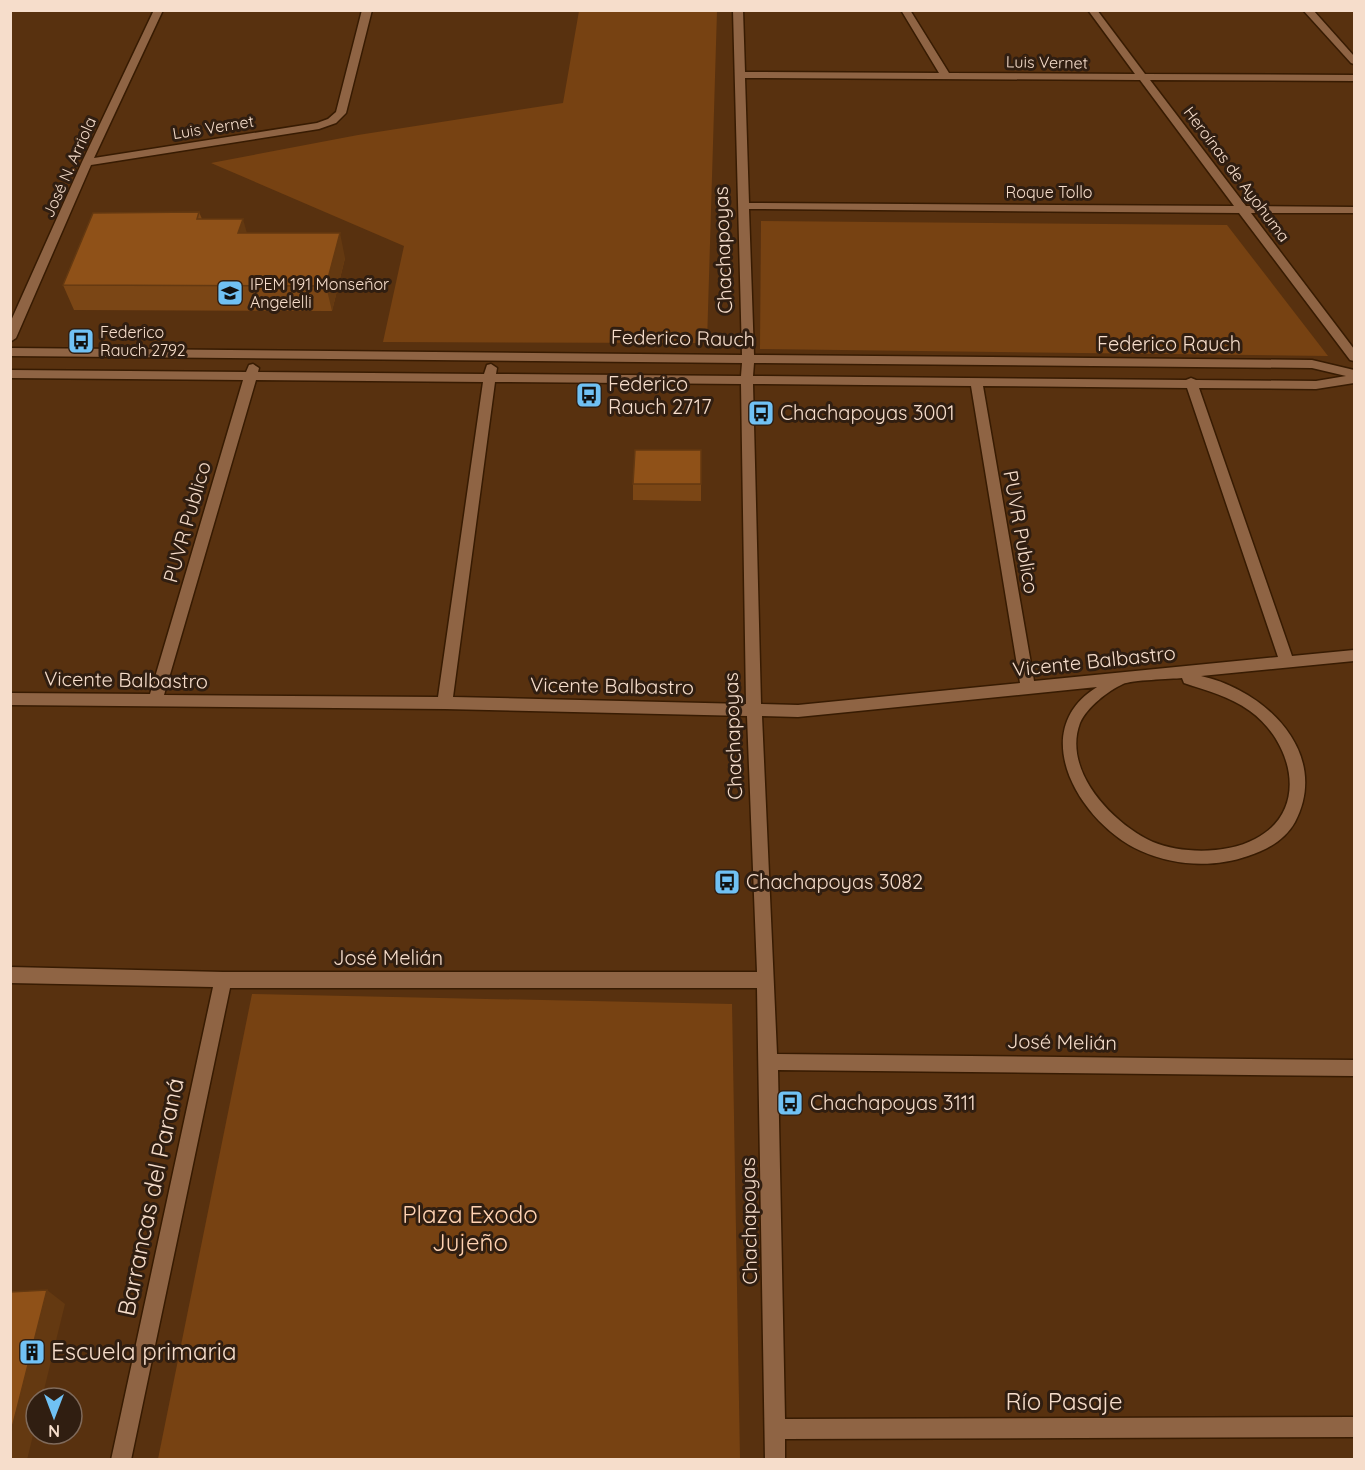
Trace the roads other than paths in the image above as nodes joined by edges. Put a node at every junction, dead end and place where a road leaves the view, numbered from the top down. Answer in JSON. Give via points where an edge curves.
{"nodes":[{"id":1,"x":159,"y":10,"type":"edge"},
{"id":2,"x":367,"y":10,"type":"edge"},
{"id":3,"x":738,"y":10,"type":"edge"},
{"id":4,"x":905,"y":10,"type":"edge"},
{"id":5,"x":1092,"y":10,"type":"edge"},
{"id":6,"x":1307,"y":10,"type":"edge"},
{"id":7,"x":1354,"y":61,"type":"edge"},
{"id":8,"x":740,"y":75,"type":"junction"},
{"id":9,"x":946,"y":76,"type":"junction"},
{"id":10,"x":1145,"y":78,"type":"junction"},
{"id":11,"x":1354,"y":78,"type":"edge"},
{"id":12,"x":87,"y":162,"type":"junction"},
{"id":13,"x":744,"y":206,"type":"junction"},
{"id":14,"x":1242,"y":210,"type":"junction"},
{"id":15,"x":1354,"y":210,"type":"edge"},
{"id":16,"x":10,"y":338,"type":"edge"},
{"id":17,"x":10,"y":352,"type":"edge"},
{"id":18,"x":257,"y":354,"type":"junction"},
{"id":19,"x":492,"y":355,"type":"junction"},
{"id":20,"x":1354,"y":357,"type":"edge"},
{"id":21,"x":748,"y":359,"type":"junction"},
{"id":22,"x":10,"y":374,"type":"edge"},
{"id":23,"x":1354,"y":374,"type":"edge"},
{"id":24,"x":251,"y":375,"type":"junction"},
{"id":25,"x":490,"y":378,"type":"junction"},
{"id":26,"x":747,"y":380,"type":"junction"},
{"id":27,"x":1354,"y":380,"type":"edge"},
{"id":28,"x":976,"y":381,"type":"junction"},
{"id":29,"x":1191,"y":382,"type":"junction"},
{"id":30,"x":1354,"y":655,"type":"edge"},
{"id":31,"x":1287,"y":663,"type":"junction"},
{"id":32,"x":1162,"y":675,"type":"junction"},
{"id":33,"x":1121,"y":680,"type":"junction"},
{"id":34,"x":1028,"y":689,"type":"junction"},
{"id":35,"x":10,"y":699,"type":"edge"},
{"id":36,"x":154,"y":701,"type":"junction"},
{"id":37,"x":445,"y":703,"type":"junction"},
{"id":38,"x":754,"y":711,"type":"junction"},
{"id":39,"x":10,"y":975,"type":"edge"},
{"id":40,"x":223,"y":980,"type":"junction"},
{"id":41,"x":765,"y":980,"type":"junction"},
{"id":42,"x":768,"y":1062,"type":"junction"},
{"id":43,"x":1354,"y":1068,"type":"edge"},
{"id":44,"x":1354,"y":1426,"type":"edge"},
{"id":45,"x":774,"y":1429,"type":"junction"},
{"id":46,"x":121,"y":1460,"type":"edge"},
{"id":47,"x":775,"y":1460,"type":"edge"}],
"edges":[{"from":1,"to":12,"type":"street","name":"José N. Arriola"},
{"from":2,"to":12,"type":"street","name":"Luis Vernet","via":[[341,113],[332,121]]},
{"from":3,"to":8,"type":"street","name":"Chachapoyas"},
{"from":4,"to":9,"type":"street"},
{"from":5,"to":10,"type":"street","name":"Heroínas de Ayohuma"},
{"from":6,"to":7,"type":"street"},
{"from":8,"to":9,"type":"street","name":"Luis Vernet"},
{"from":8,"to":13,"type":"street","name":"Chachapoyas"},
{"from":9,"to":10,"type":"street","name":"Luis Vernet"},
{"from":10,"to":11,"type":"street","name":"Luis Vernet"},
{"from":10,"to":14,"type":"street","name":"Heroínas de Ayohuma"},
{"from":12,"to":16,"type":"street","name":"José N. Arriola"},
{"from":13,"to":14,"type":"street","name":"Roque Tollo"},
{"from":13,"to":21,"type":"street","name":"Chachapoyas"},
{"from":14,"to":15,"type":"street","name":"Roque Tollo"},
{"from":14,"to":20,"type":"street","name":"Heroínas de Ayohuma"},
{"from":17,"to":18,"type":"street","name":"Federico Rauch"},
{"from":18,"to":19,"type":"street","name":"Federico Rauch"},
{"from":18,"to":24,"type":"street","name":"PUVR Publico"},
{"from":19,"to":21,"type":"street","name":"Federico Rauch"},
{"from":19,"to":25,"type":"street"},
{"from":21,"to":23,"type":"street","name":"Federico Rauch","via":[[1312,364]]},
{"from":21,"to":26,"type":"street","name":"Chachapoyas"},
{"from":22,"to":24,"type":"street","name":"Federico Rauch"},
{"from":24,"to":25,"type":"street","name":"Federico Rauch"},
{"from":24,"to":36,"type":"street","name":"PUVR Publico"},
{"from":25,"to":26,"type":"street","name":"Federico Rauch"},
{"from":25,"to":37,"type":"street"},
{"from":26,"to":28,"type":"street","name":"Federico Rauch"},
{"from":26,"to":38,"type":"street","name":"Chachapoyas"},
{"from":27,"to":29,"type":"street","name":"Federico Rauch","via":[[1316,385]]},
{"from":28,"to":29,"type":"street","name":"Federico Rauch"},
{"from":28,"to":34,"type":"street","name":"PUVR Publico"},
{"from":29,"to":31,"type":"street"},
{"from":30,"to":31,"type":"street","name":"Vicente Balbastro"},
{"from":31,"to":32,"type":"street","name":"Vicente Balbastro"},
{"from":32,"to":33,"type":"street","name":"Vicente Balbastro"},
{"from":32,"to":33,"type":"street","via":[[1210,682],[1237,694],[1272,721],[1287,742],[1299,771],[1297,801],[1287,822],[1253,849],[1216,857],[1180,856],[1145,846],[1104,817],[1076,777],[1069,755],[1070,736],[1086,702]]},
{"from":33,"to":34,"type":"street","name":"Vicente Balbastro"},
{"from":34,"to":38,"type":"street","name":"Vicente Balbastro","via":[[798,711]]},
{"from":35,"to":36,"type":"street","name":"Vicente Balbastro"},
{"from":36,"to":37,"type":"street","name":"Vicente Balbastro"},
{"from":37,"to":38,"type":"street","name":"Vicente Balbastro"},
{"from":38,"to":41,"type":"street","name":"Chachapoyas"},
{"from":39,"to":40,"type":"street","name":"José Melián"},
{"from":40,"to":41,"type":"street","name":"José Melián"},
{"from":40,"to":46,"type":"street","name":"Barrancas del Paraná"},
{"from":41,"to":42,"type":"street","name":"Chachapoyas"},
{"from":42,"to":43,"type":"street","name":"José Melián"},
{"from":42,"to":45,"type":"street","name":"Chachapoyas"},
{"from":44,"to":45,"type":"street","name":"Río Pasaje"},
{"from":45,"to":47,"type":"street","name":"Chachapoyas"}]}
